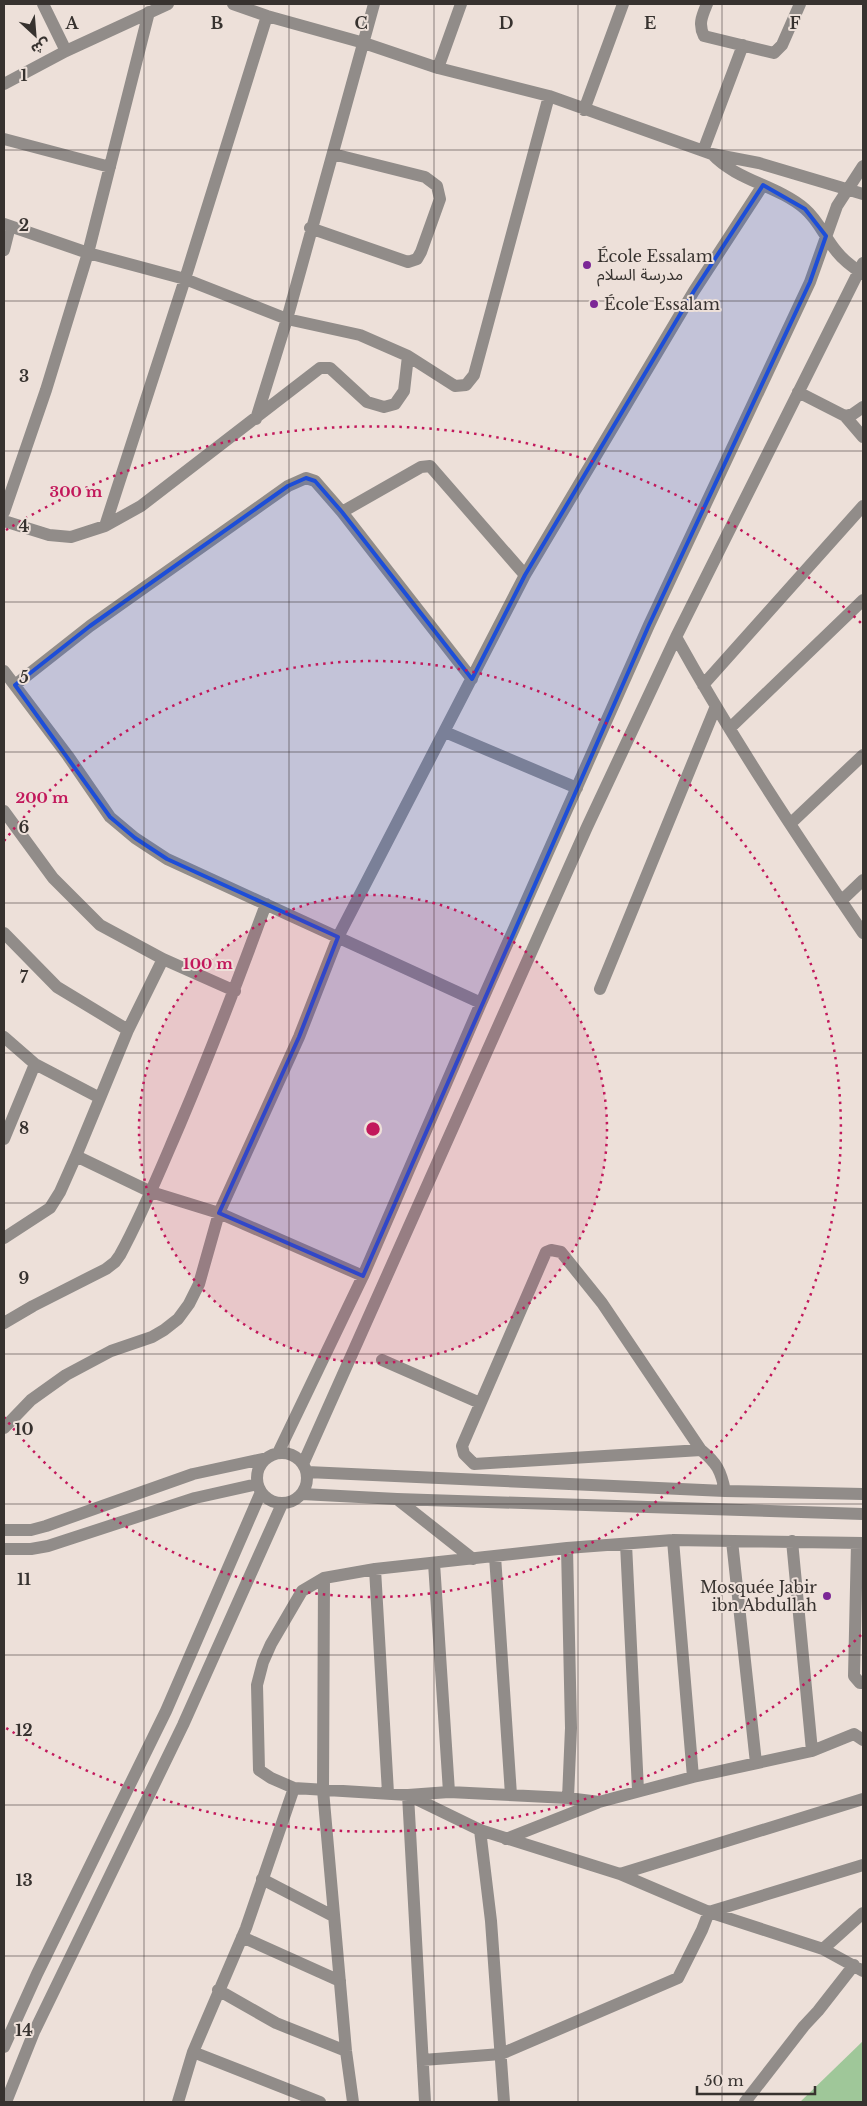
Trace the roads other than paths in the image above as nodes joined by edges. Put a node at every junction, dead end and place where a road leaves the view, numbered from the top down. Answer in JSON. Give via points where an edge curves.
{"nodes":[{"id":1,"x":43,"y":4,"type":"edge"},
{"id":2,"x":168,"y":4,"type":"edge"},
{"id":3,"x":233,"y":4,"type":"edge"},
{"id":4,"x":374,"y":4,"type":"edge"},
{"id":5,"x":461,"y":4,"type":"edge"},
{"id":6,"x":623,"y":4,"type":"edge"},
{"id":7,"x":707,"y":4,"type":"edge"},
{"id":8,"x":800,"y":4,"type":"edge"},
{"id":9,"x":149,"y":12,"type":"junction"},
{"id":10,"x":267,"y":16,"type":"junction"},
{"id":11,"x":364,"y":43,"type":"junction"},
{"id":12,"x":743,"y":45,"type":"junction"},
{"id":13,"x":66,"y":51,"type":"junction"},
{"id":14,"x":438,"y":68,"type":"junction"},
{"id":15,"x":4,"y":84,"type":"edge"},
{"id":16,"x":549,"y":96,"type":"junction"},
{"id":17,"x":584,"y":110,"type":"junction"},
{"id":18,"x":4,"y":139,"type":"edge"},
{"id":19,"x":708,"y":152,"type":"junction"},
{"id":20,"x":333,"y":154,"type":"junction"},
{"id":21,"x":863,"y":166,"type":"edge"},
{"id":22,"x":110,"y":167,"type":"junction"},
{"id":23,"x":763,"y":185,"type":"junction"},
{"id":24,"x":848,"y":189,"type":"junction"},
{"id":25,"x":863,"y":194,"type":"edge"},
{"id":26,"x":7,"y":225,"type":"edge"},
{"id":27,"x":310,"y":228,"type":"junction"},
{"id":28,"x":826,"y":236,"type":"junction"},
{"id":29,"x":4,"y":250,"type":"edge"},
{"id":30,"x":88,"y":253,"type":"junction"},
{"id":31,"x":862,"y":270,"type":"edge"},
{"id":32,"x":185,"y":279,"type":"junction"},
{"id":33,"x":287,"y":319,"type":"junction"},
{"id":34,"x":408,"y":356,"type":"junction"},
{"id":35,"x":798,"y":392,"type":"junction"},
{"id":36,"x":863,"y":407,"type":"edge"},
{"id":37,"x":845,"y":416,"type":"junction"},
{"id":38,"x":256,"y":419,"type":"junction"},
{"id":39,"x":863,"y":437,"type":"edge"},
{"id":40,"x":863,"y":506,"type":"edge"},
{"id":41,"x":4,"y":512,"type":"edge"},
{"id":42,"x":342,"y":512,"type":"junction"},
{"id":43,"x":4,"y":521,"type":"edge"},
{"id":44,"x":105,"y":526,"type":"junction"},
{"id":45,"x":525,"y":575,"type":"junction"},
{"id":46,"x":863,"y":600,"type":"edge"},
{"id":47,"x":676,"y":637,"type":"junction"},
{"id":48,"x":4,"y":672,"type":"edge"},
{"id":49,"x":472,"y":679,"type":"junction"},
{"id":50,"x":15,"y":685,"type":"junction"},
{"id":51,"x":703,"y":685,"type":"junction"},
{"id":52,"x":716,"y":706,"type":"junction"},
{"id":53,"x":730,"y":728,"type":"junction"},
{"id":54,"x":445,"y":732,"type":"junction"},
{"id":55,"x":863,"y":755,"type":"edge"},
{"id":56,"x":577,"y":788,"type":"junction"},
{"id":57,"x":4,"y":811,"type":"edge"},
{"id":58,"x":790,"y":824,"type":"junction"},
{"id":59,"x":863,"y":880,"type":"edge"},
{"id":60,"x":842,"y":901,"type":"junction"},
{"id":61,"x":266,"y":904,"type":"junction"},
{"id":62,"x":4,"y":933,"type":"edge"},
{"id":63,"x":863,"y":933,"type":"edge"},
{"id":64,"x":338,"y":937,"type":"junction"},
{"id":65,"x":163,"y":959,"type":"junction"},
{"id":66,"x":600,"y":989,"type":"dead end"},
{"id":67,"x":235,"y":991,"type":"junction"},
{"id":68,"x":481,"y":1002,"type":"junction"},
{"id":69,"x":128,"y":1030,"type":"junction"},
{"id":70,"x":4,"y":1037,"type":"edge"},
{"id":71,"x":35,"y":1064,"type":"junction"},
{"id":72,"x":100,"y":1098,"type":"junction"},
{"id":73,"x":5,"y":1134,"type":"edge"},
{"id":74,"x":76,"y":1156,"type":"junction"},
{"id":75,"x":151,"y":1192,"type":"junction"},
{"id":76,"x":219,"y":1213,"type":"junction"},
{"id":77,"x":4,"y":1238,"type":"edge"},
{"id":78,"x":363,"y":1276,"type":"junction"},
{"id":79,"x":4,"y":1323,"type":"edge"},
{"id":80,"x":382,"y":1360,"type":"dead end"},
{"id":81,"x":480,"y":1403,"type":"junction"},
{"id":82,"x":4,"y":1428,"type":"edge"},
{"id":83,"x":701,"y":1450,"type":"junction"},
{"id":84,"x":272,"y":1456,"type":"junction"},
{"id":85,"x":305,"y":1468,"type":"junction"},
{"id":86,"x":259,"y":1488,"type":"junction"},
{"id":87,"x":724,"y":1491,"type":"junction"},
{"id":88,"x":302,"y":1494,"type":"junction"},
{"id":89,"x":863,"y":1494,"type":"edge"},
{"id":90,"x":398,"y":1500,"type":"junction"},
{"id":91,"x":282,"y":1504,"type":"junction"},
{"id":92,"x":863,"y":1514,"type":"edge"},
{"id":93,"x":4,"y":1530,"type":"edge"},
{"id":94,"x":673,"y":1540,"type":"junction"},
{"id":95,"x":732,"y":1541,"type":"junction"},
{"id":96,"x":792,"y":1541,"type":"junction"},
{"id":97,"x":860,"y":1543,"type":"edge"},
{"id":98,"x":626,"y":1544,"type":"junction"},
{"id":99,"x":567,"y":1548,"type":"junction"},
{"id":100,"x":4,"y":1549,"type":"edge"},
{"id":101,"x":495,"y":1556,"type":"junction"},
{"id":102,"x":473,"y":1559,"type":"junction"},
{"id":103,"x":434,"y":1563,"type":"junction"},
{"id":104,"x":375,"y":1569,"type":"junction"},
{"id":105,"x":324,"y":1578,"type":"junction"},
{"id":106,"x":863,"y":1683,"type":"edge"},
{"id":107,"x":863,"y":1740,"type":"edge"},
{"id":108,"x":812,"y":1751,"type":"junction"},
{"id":109,"x":756,"y":1763,"type":"junction"},
{"id":110,"x":693,"y":1777,"type":"junction"},
{"id":111,"x":294,"y":1788,"type":"junction"},
{"id":112,"x":323,"y":1790,"type":"junction"},
{"id":113,"x":638,"y":1790,"type":"junction"},
{"id":114,"x":449,"y":1792,"type":"junction"},
{"id":115,"x":388,"y":1793,"type":"junction"},
{"id":116,"x":408,"y":1795,"type":"junction"},
{"id":117,"x":511,"y":1795,"type":"junction"},
{"id":118,"x":568,"y":1798,"type":"junction"},
{"id":119,"x":863,"y":1799,"type":"edge"},
{"id":120,"x":599,"y":1802,"type":"junction"},
{"id":121,"x":480,"y":1830,"type":"junction"},
{"id":122,"x":506,"y":1839,"type":"junction"},
{"id":123,"x":863,"y":1865,"type":"edge"},
{"id":124,"x":620,"y":1874,"type":"junction"},
{"id":125,"x":262,"y":1878,"type":"junction"},
{"id":126,"x":709,"y":1912,"type":"junction"},
{"id":127,"x":863,"y":1913,"type":"edge"},
{"id":128,"x":333,"y":1916,"type":"junction"},
{"id":129,"x":242,"y":1937,"type":"junction"},
{"id":130,"x":823,"y":1949,"type":"junction"},
{"id":131,"x":859,"y":1968,"type":"edge"},
{"id":132,"x":340,"y":1981,"type":"junction"},
{"id":133,"x":218,"y":1990,"type":"junction"},
{"id":134,"x":4,"y":2047,"type":"edge"},
{"id":135,"x":346,"y":2051,"type":"junction"},
{"id":136,"x":193,"y":2052,"type":"junction"},
{"id":137,"x":501,"y":2054,"type":"junction"},
{"id":138,"x":423,"y":2060,"type":"junction"},
{"id":139,"x":6,"y":2102,"type":"edge"},
{"id":140,"x":178,"y":2102,"type":"edge"},
{"id":141,"x":320,"y":2102,"type":"edge"},
{"id":142,"x":353,"y":2102,"type":"edge"},
{"id":143,"x":425,"y":2102,"type":"edge"},
{"id":144,"x":504,"y":2102,"type":"edge"},
{"id":145,"x":745,"y":2102,"type":"edge"}],
"edges":[{"from":1,"to":13,"type":"street"},
{"from":2,"to":9,"type":"street"},
{"from":3,"to":10,"type":"street"},
{"from":4,"to":11,"type":"street"},
{"from":5,"to":14,"type":"street"},
{"from":6,"to":17,"type":"street"},
{"from":7,"to":12,"type":"street","via":[[700,19],[704,36]]},
{"from":8,"to":12,"type":"street","via":[[782,45],[774,53]]},
{"from":9,"to":13,"type":"street"},
{"from":9,"to":22,"type":"street"},
{"from":10,"to":11,"type":"street"},
{"from":10,"to":32,"type":"street"},
{"from":11,"to":14,"type":"street"},
{"from":11,"to":20,"type":"street"},
{"from":12,"to":19,"type":"street"},
{"from":13,"to":15,"type":"street"},
{"from":14,"to":16,"type":"street"},
{"from":16,"to":17,"type":"street"},
{"from":16,"to":34,"type":"street","via":[[474,375],[466,385],[455,386]]},
{"from":17,"to":19,"type":"street"},
{"from":18,"to":22,"type":"street"},
{"from":19,"to":23,"type":"street","via":[[725,166]]},
{"from":19,"to":24,"type":"street","via":[[752,161]]},
{"from":20,"to":27,"type":"street"},
{"from":20,"to":27,"type":"street","via":[[425,177],[437,186],[440,200],[422,252],[417,259],[408,262]]},
{"from":21,"to":24,"type":"street"},
{"from":22,"to":30,"type":"street"},
{"from":23,"to":28,"type":"street","via":[[805,209]]},
{"from":23,"to":45,"type":"street","via":[[694,291]]},
{"from":24,"to":25,"type":"street"},
{"from":24,"to":28,"type":"street","via":[[837,206]]},
{"from":26,"to":29,"type":"street"},
{"from":26,"to":30,"type":"street"},
{"from":27,"to":33,"type":"street"},
{"from":28,"to":31,"type":"street","via":[[837,253]]},
{"from":28,"to":56,"type":"street","via":[[810,282],[649,625]]},
{"from":30,"to":32,"type":"street"},
{"from":30,"to":41,"type":"street"},
{"from":31,"to":35,"type":"street"},
{"from":32,"to":33,"type":"street"},
{"from":32,"to":44,"type":"street"},
{"from":33,"to":34,"type":"street","via":[[360,335]]},
{"from":33,"to":38,"type":"street"},
{"from":34,"to":38,"type":"street","via":[[404,391],[396,404],[384,407],[367,402],[330,368],[320,368]]},
{"from":35,"to":37,"type":"street"},
{"from":35,"to":47,"type":"street"},
{"from":36,"to":37,"type":"street"},
{"from":37,"to":39,"type":"street"},
{"from":38,"to":44,"type":"street","via":[[141,506]]},
{"from":40,"to":51,"type":"street"},
{"from":42,"to":45,"type":"street","via":[[420,467],[430,466]]},
{"from":42,"to":49,"type":"street"},
{"from":42,"to":50,"type":"street","via":[[315,480],[306,478],[288,486],[90,626]]},
{"from":43,"to":44,"type":"street","via":[[49,536],[71,537]]},
{"from":45,"to":49,"type":"street"},
{"from":46,"to":53,"type":"street"},
{"from":47,"to":51,"type":"street"},
{"from":47,"to":85,"type":"street","via":[[583,836]]},
{"from":48,"to":50,"type":"street"},
{"from":49,"to":54,"type":"street"},
{"from":50,"to":61,"type":"street","via":[[110,817],[167,859]]},
{"from":51,"to":52,"type":"street"},
{"from":52,"to":53,"type":"street"},
{"from":52,"to":66,"type":"street"},
{"from":53,"to":58,"type":"street"},
{"from":54,"to":56,"type":"street"},
{"from":54,"to":64,"type":"street"},
{"from":55,"to":58,"type":"street"},
{"from":56,"to":68,"type":"street"},
{"from":57,"to":65,"type":"street","via":[[53,878],[100,924]]},
{"from":58,"to":60,"type":"street"},
{"from":59,"to":60,"type":"street"},
{"from":60,"to":63,"type":"street"},
{"from":61,"to":64,"type":"street"},
{"from":61,"to":67,"type":"street"},
{"from":62,"to":69,"type":"street","via":[[57,987]]},
{"from":64,"to":68,"type":"street"},
{"from":64,"to":76,"type":"street","via":[[299,1037]]},
{"from":65,"to":67,"type":"street"},
{"from":65,"to":69,"type":"street"},
{"from":67,"to":75,"type":"street"},
{"from":68,"to":78,"type":"street"},
{"from":69,"to":72,"type":"street"},
{"from":70,"to":71,"type":"street"},
{"from":71,"to":72,"type":"street"},
{"from":71,"to":73,"type":"street"},
{"from":72,"to":74,"type":"street"},
{"from":74,"to":75,"type":"street"},
{"from":74,"to":77,"type":"street","via":[[50,1208]]},
{"from":75,"to":76,"type":"street"},
{"from":75,"to":79,"type":"street","via":[[115,1262]]},
{"from":76,"to":78,"type":"street"},
{"from":76,"to":82,"type":"street","via":[[199,1284],[178,1319],[152,1337],[111,1351],[66,1375],[31,1400]]},
{"from":78,"to":84,"type":"street"},
{"from":80,"to":81,"type":"street"},
{"from":81,"to":83,"type":"street","via":[[462,1446],[464,1454],[474,1464]]},
{"from":81,"to":83,"type":"street","via":[[546,1252],[561,1252],[602,1303]]},
{"from":83,"to":87,"type":"street","via":[[714,1460],[722,1475]]},
{"from":84,"to":85,"type":"street","via":[[292,1455]]},
{"from":84,"to":86,"type":"street","via":[[257,1473]]},
{"from":84,"to":93,"type":"street","via":[[193,1474],[46,1526],[31,1530]]},
{"from":85,"to":87,"type":"street"},
{"from":85,"to":88,"type":"street","via":[[307,1483]]},
{"from":86,"to":91,"type":"street","via":[[270,1501]]},
{"from":86,"to":100,"type":"street","via":[[195,1498],[48,1546]]},
{"from":86,"to":134,"type":"street","via":[[166,1711]]},
{"from":87,"to":89,"type":"street"},
{"from":88,"to":90,"type":"street"},
{"from":88,"to":91,"type":"street"},
{"from":90,"to":92,"type":"street"},
{"from":90,"to":102,"type":"street"},
{"from":91,"to":139,"type":"street","via":[[183,1725],[41,2017]]},
{"from":94,"to":95,"type":"street"},
{"from":94,"to":98,"type":"street"},
{"from":94,"to":110,"type":"street"},
{"from":95,"to":96,"type":"street"},
{"from":95,"to":109,"type":"street"},
{"from":96,"to":97,"type":"street"},
{"from":96,"to":108,"type":"street"},
{"from":97,"to":106,"type":"street","via":[[854,1676]]},
{"from":98,"to":99,"type":"street"},
{"from":98,"to":113,"type":"street"},
{"from":99,"to":101,"type":"street"},
{"from":99,"to":118,"type":"street","via":[[571,1728]]},
{"from":101,"to":102,"type":"street"},
{"from":101,"to":117,"type":"street"},
{"from":102,"to":103,"type":"street"},
{"from":103,"to":104,"type":"street"},
{"from":103,"to":114,"type":"street"},
{"from":104,"to":105,"type":"street"},
{"from":104,"to":115,"type":"street"},
{"from":105,"to":111,"type":"street","via":[[302,1591],[271,1644],[258,1685],[259,1770]]},
{"from":105,"to":112,"type":"street"},
{"from":107,"to":108,"type":"street","via":[[854,1734]]},
{"from":108,"to":109,"type":"street"},
{"from":109,"to":110,"type":"street"},
{"from":110,"to":113,"type":"street"},
{"from":111,"to":112,"type":"street"},
{"from":111,"to":125,"type":"street"},
{"from":112,"to":115,"type":"street"},
{"from":112,"to":128,"type":"street"},
{"from":113,"to":120,"type":"street"},
{"from":114,"to":116,"type":"street"},
{"from":114,"to":117,"type":"street"},
{"from":115,"to":116,"type":"street"},
{"from":116,"to":121,"type":"street"},
{"from":116,"to":138,"type":"street"},
{"from":117,"to":118,"type":"street"},
{"from":118,"to":120,"type":"street"},
{"from":119,"to":124,"type":"street"},
{"from":120,"to":122,"type":"street"},
{"from":121,"to":122,"type":"street"},
{"from":121,"to":137,"type":"street"},
{"from":122,"to":124,"type":"street"},
{"from":123,"to":126,"type":"street"},
{"from":124,"to":126,"type":"street"},
{"from":125,"to":128,"type":"street"},
{"from":125,"to":129,"type":"street"},
{"from":126,"to":130,"type":"street"},
{"from":126,"to":137,"type":"street","via":[[678,1978]]},
{"from":127,"to":130,"type":"street"},
{"from":128,"to":132,"type":"street"},
{"from":129,"to":132,"type":"street"},
{"from":129,"to":133,"type":"street"},
{"from":130,"to":131,"type":"street"},
{"from":131,"to":145,"type":"street","via":[[804,2026]]},
{"from":132,"to":135,"type":"street"},
{"from":133,"to":135,"type":"street","via":[[276,2023]]},
{"from":133,"to":136,"type":"street"},
{"from":135,"to":142,"type":"street"},
{"from":136,"to":140,"type":"street"},
{"from":136,"to":141,"type":"street"},
{"from":137,"to":138,"type":"street"},
{"from":137,"to":144,"type":"street"},
{"from":138,"to":143,"type":"street"}]}
